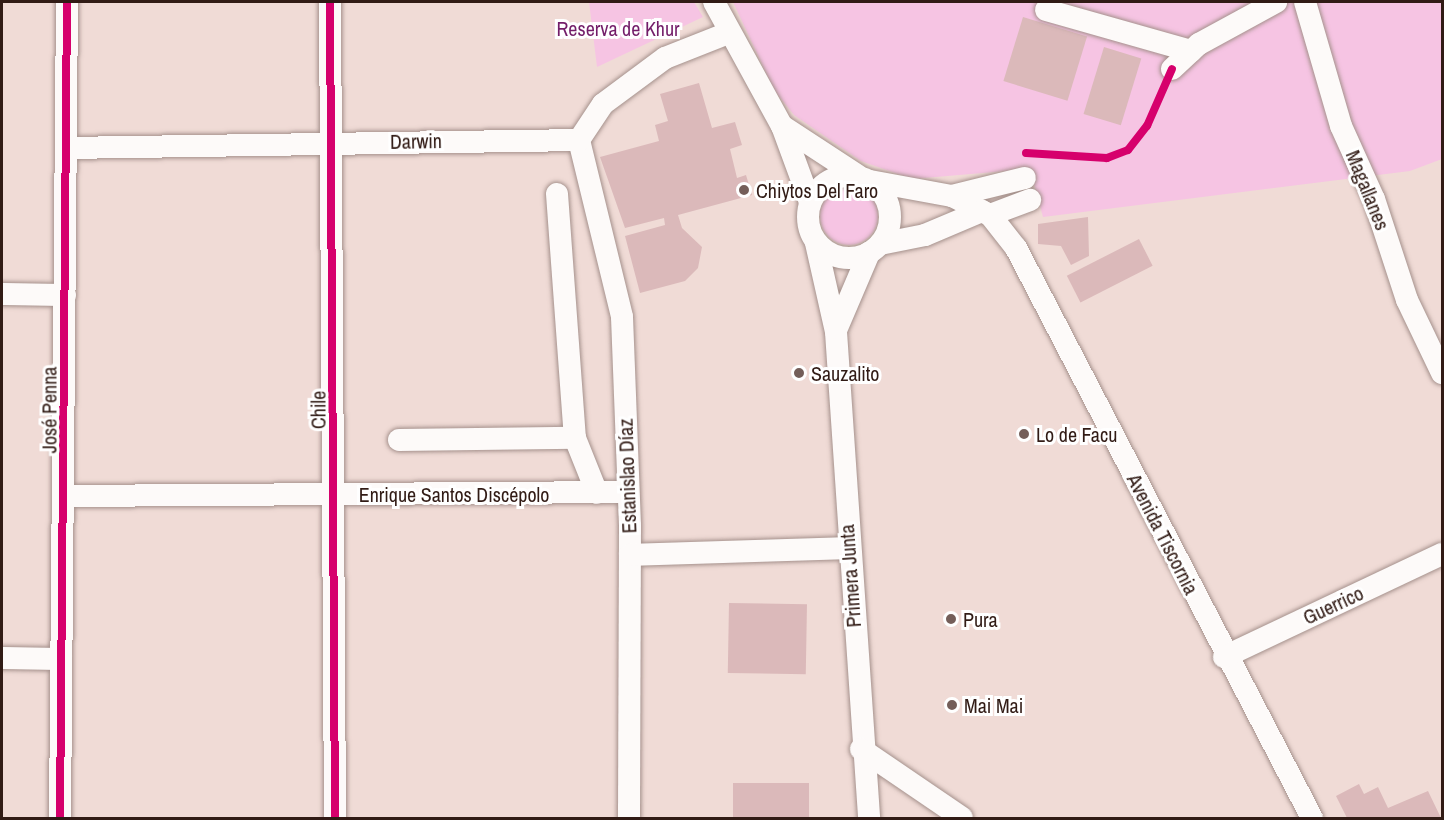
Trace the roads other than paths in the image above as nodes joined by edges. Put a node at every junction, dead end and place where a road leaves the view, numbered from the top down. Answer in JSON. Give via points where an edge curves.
{"nodes":[{"id":1,"x":67,"y":2,"type":"edge"},
{"id":2,"x":330,"y":2,"type":"edge"},
{"id":3,"x":714,"y":2,"type":"edge"},
{"id":4,"x":1276,"y":2,"type":"edge"},
{"id":5,"x":1305,"y":2,"type":"edge"},
{"id":6,"x":1046,"y":10,"type":"dead end"},
{"id":7,"x":728,"y":33,"type":"junction"},
{"id":8,"x":1191,"y":51,"type":"junction"},
{"id":9,"x":1172,"y":69,"type":"dead end"},
{"id":10,"x":782,"y":126,"type":"junction"},
{"id":11,"x":579,"y":140,"type":"junction"},
{"id":12,"x":333,"y":142,"type":"junction"},
{"id":13,"x":66,"y":148,"type":"junction"},
{"id":14,"x":864,"y":178,"type":"junction"},
{"id":15,"x":557,"y":194,"type":"dead end"},
{"id":16,"x":952,"y":196,"type":"junction"},
{"id":17,"x":810,"y":202,"type":"junction"},
{"id":18,"x":986,"y":213,"type":"junction"},
{"id":19,"x":816,"y":243,"type":"junction"},
{"id":20,"x":874,"y":249,"type":"junction"},
{"id":21,"x":2,"y":294,"type":"edge"},
{"id":22,"x":65,"y":295,"type":"junction"},
{"id":23,"x":836,"y":332,"type":"junction"},
{"id":24,"x":1443,"y":373,"type":"edge"},
{"id":25,"x":575,"y":438,"type":"junction"},
{"id":26,"x":399,"y":440,"type":"dead end"},
{"id":27,"x":627,"y":492,"type":"junction"},
{"id":28,"x":335,"y":494,"type":"junction"},
{"id":29,"x":597,"y":494,"type":"junction"},
{"id":30,"x":65,"y":496,"type":"junction"},
{"id":31,"x":848,"y":548,"type":"junction"},
{"id":32,"x":1443,"y":554,"type":"edge"},
{"id":33,"x":630,"y":555,"type":"junction"},
{"id":34,"x":1224,"y":657,"type":"junction"},
{"id":35,"x":2,"y":658,"type":"edge"},
{"id":36,"x":62,"y":659,"type":"junction"},
{"id":37,"x":861,"y":749,"type":"junction"},
{"id":38,"x":60,"y":819,"type":"edge"},
{"id":39,"x":335,"y":819,"type":"edge"},
{"id":40,"x":629,"y":819,"type":"edge"},
{"id":41,"x":869,"y":819,"type":"edge"},
{"id":42,"x":962,"y":819,"type":"edge"},
{"id":43,"x":1312,"y":819,"type":"edge"}],
"edges":[{"from":1,"to":13,"type":"street","name":"José Penna"},
{"from":2,"to":12,"type":"street","name":"Chile"},
{"from":3,"to":7,"type":"street"},
{"from":4,"to":8,"type":"street"},
{"from":5,"to":24,"type":"street","name":"Magallanes","via":[[1341,126],[1374,198],[1407,300]]},
{"from":6,"to":8,"type":"street"},
{"from":7,"to":10,"type":"street"},
{"from":7,"to":11,"type":"street","via":[[666,58],[603,104]]},
{"from":8,"to":9,"type":"street"},
{"from":10,"to":14,"type":"street"},
{"from":10,"to":17,"type":"street"},
{"from":11,"to":12,"type":"street","name":"Darwin"},
{"from":11,"to":27,"type":"street","name":"Estanislao Díaz","via":[[619,289]]},
{"from":12,"to":13,"type":"street","name":"Darwin"},
{"from":12,"to":28,"type":"street","name":"Chile"},
{"from":13,"to":22,"type":"street","name":"José Penna"},
{"from":14,"to":16,"type":"street"},
{"from":14,"to":17,"type":"street","via":[[828,180]]},
{"from":14,"to":20,"type":"street","via":[[888,203],[888,232]]},
{"from":15,"to":25,"type":"street"},
{"from":16,"to":18,"type":"street"},
{"from":16,"to":18,"type":"street","via":[[1028,189]]},
{"from":17,"to":19,"type":"street","via":[[809,230]]},
{"from":18,"to":20,"type":"street"},
{"from":18,"to":34,"type":"street","name":"Avenida Tiscornia","via":[[1016,248]]},
{"from":19,"to":20,"type":"street","via":[[841,258]]},
{"from":19,"to":23,"type":"street","name":"Primera Junta"},
{"from":20,"to":23,"type":"street","name":"Primera Junta","via":[[849,290]]},
{"from":21,"to":22,"type":"street"},
{"from":22,"to":30,"type":"street","name":"José Penna"},
{"from":23,"to":31,"type":"street","name":"Primera Junta"},
{"from":25,"to":26,"type":"street"},
{"from":25,"to":29,"type":"street"},
{"from":27,"to":29,"type":"street","name":"Enrique Santos Discépolo"},
{"from":27,"to":33,"type":"street","name":"Estanislao Díaz"},
{"from":28,"to":29,"type":"street","name":"Enrique Santos Discépolo"},
{"from":28,"to":30,"type":"street","name":"Enrique Santos Discépolo"},
{"from":28,"to":39,"type":"street","name":"Chile"},
{"from":30,"to":36,"type":"street","name":"José Penna"},
{"from":31,"to":33,"type":"street"},
{"from":31,"to":37,"type":"street","name":"Primera Junta"},
{"from":32,"to":34,"type":"street","name":"Guerrico"},
{"from":33,"to":40,"type":"street","name":"Estanislao Díaz"},
{"from":34,"to":43,"type":"street","name":"Avenida Tiscornia"},
{"from":35,"to":36,"type":"street"},
{"from":36,"to":38,"type":"street","name":"José Penna"},
{"from":37,"to":41,"type":"street","name":"Primera Junta"},
{"from":37,"to":42,"type":"street"}]}
